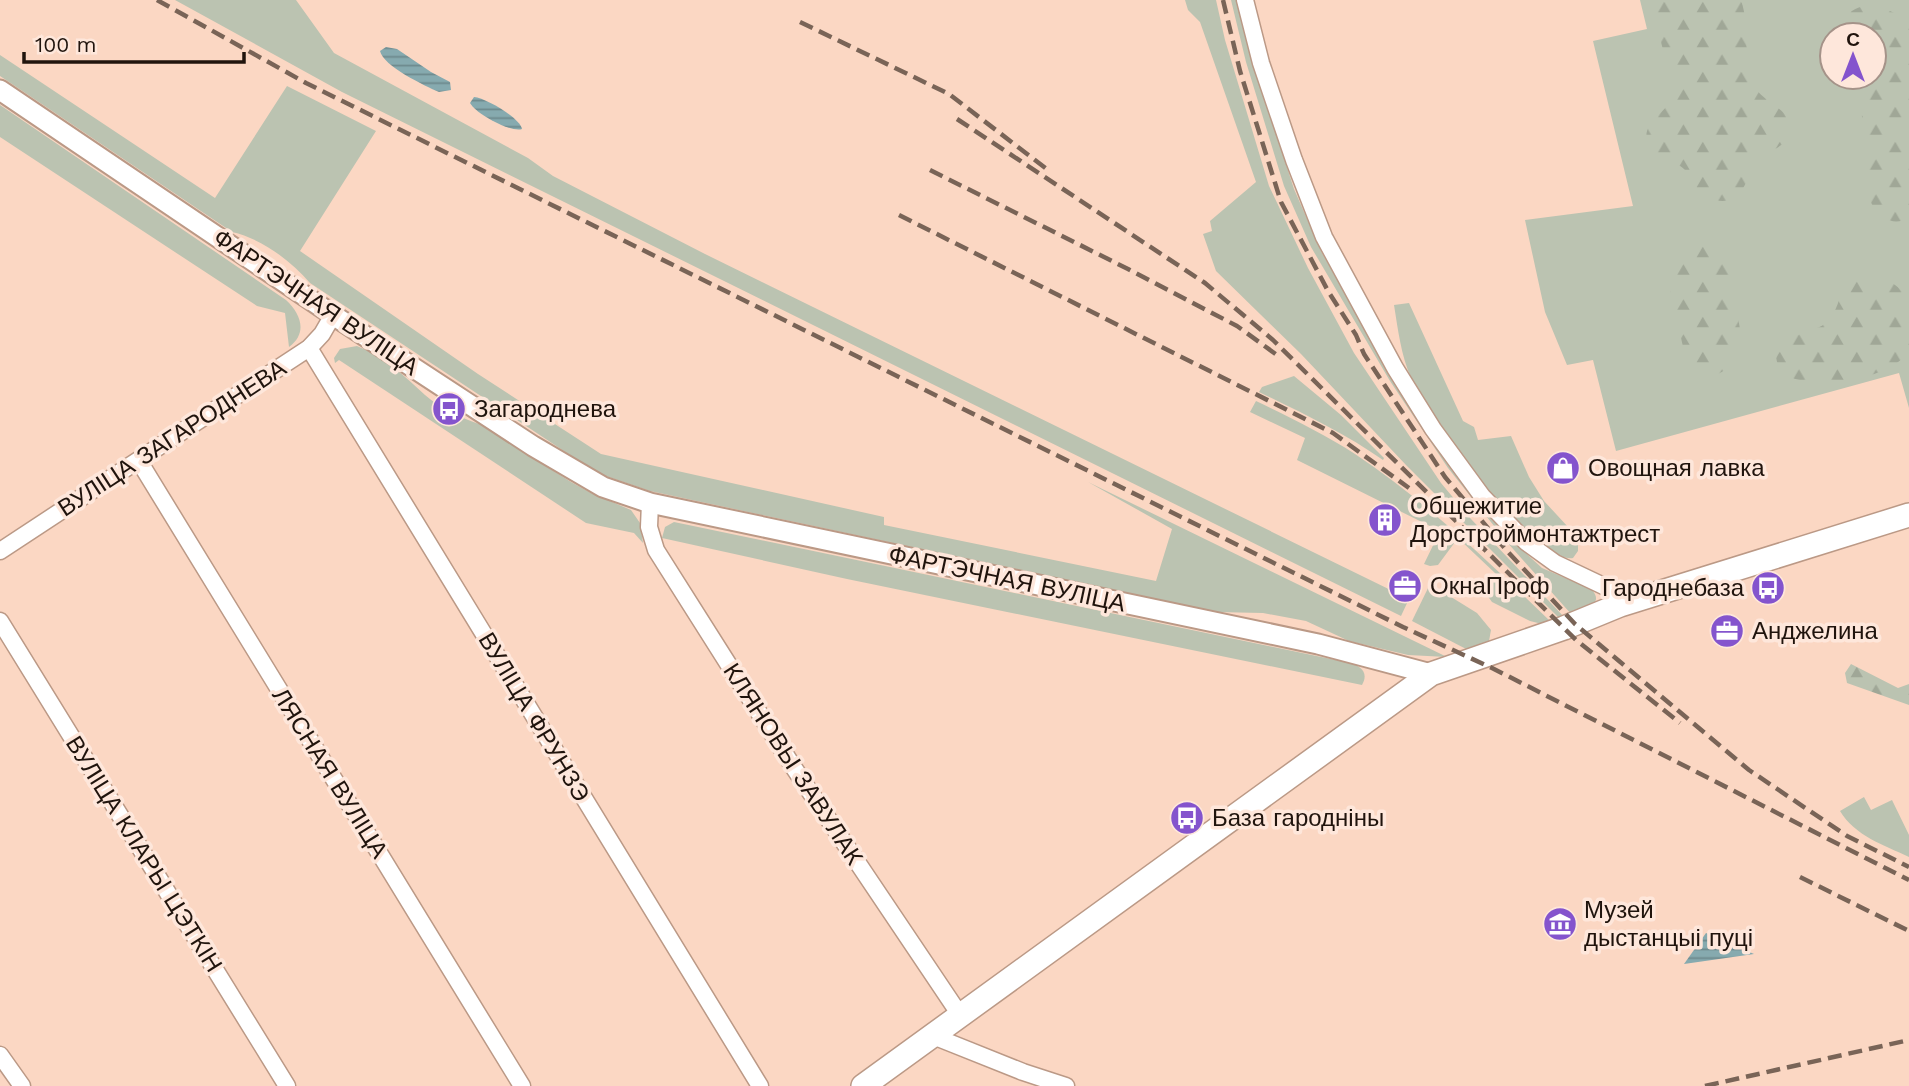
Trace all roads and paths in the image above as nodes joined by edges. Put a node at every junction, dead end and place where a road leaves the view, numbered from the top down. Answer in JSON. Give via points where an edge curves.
{"nodes":[{"id":1,"x":1245,"y":0,"type":"edge"},
{"id":2,"x":0,"y":90,"type":"edge"},
{"id":3,"x":333,"y":315,"type":"junction"},
{"id":4,"x":309,"y":348,"type":"junction"},
{"id":5,"x":139,"y":461,"type":"junction"},
{"id":6,"x":650,"y":503,"type":"junction"},
{"id":7,"x":1909,"y":515,"type":"edge"},
{"id":8,"x":0,"y":551,"type":"edge"},
{"id":9,"x":1620,"y":605,"type":"junction"},
{"id":10,"x":0,"y":621,"type":"edge"},
{"id":11,"x":1431,"y":674,"type":"junction"},
{"id":12,"x":960,"y":1015,"type":"junction"},
{"id":13,"x":933,"y":1036,"type":"junction"},
{"id":14,"x":0,"y":1055,"type":"edge"},
{"id":15,"x":14,"y":1083,"type":"edge"},
{"id":16,"x":287,"y":1086,"type":"edge"},
{"id":17,"x":522,"y":1086,"type":"edge"},
{"id":18,"x":760,"y":1086,"type":"edge"},
{"id":19,"x":863,"y":1086,"type":"edge"},
{"id":20,"x":1066,"y":1086,"type":"edge"}],
"edges":[{"from":1,"to":9,"type":"street","via":[[1261,63],[1324,237],[1395,368],[1482,496],[1525,542],[1555,563],[1614,591]]},
{"from":2,"to":3,"type":"street","name":"ФАРТЭЧНАЯ ВУЛІЦА"},
{"from":3,"to":4,"type":"street","name":"ВУЛІЦА ЗАГАРОДНЕВА"},
{"from":3,"to":6,"type":"street","name":"ФАРТЭЧНАЯ ВУЛІЦА","via":[[588,480]]},
{"from":4,"to":5,"type":"street","name":"ВУЛІЦА ЗАГАРОДНЕВА"},
{"from":4,"to":18,"type":"street","name":"ВУЛІЦА ФРУНЗЭ"},
{"from":5,"to":8,"type":"street","name":"ВУЛІЦА ЗАГАРОДНЕВА"},
{"from":5,"to":17,"type":"street","name":"ЛЯСНАЯ ВУЛІЦА"},
{"from":6,"to":11,"type":"street","name":"ФАРТЭЧНАЯ ВУЛІЦА","via":[[1318,644]]},
{"from":6,"to":12,"type":"street","name":"КЛЯНОВЫ ЗАВУЛАК","via":[[649,527],[656,550],[794,768]]},
{"from":7,"to":9,"type":"main road"},
{"from":9,"to":11,"type":"main road"},
{"from":10,"to":16,"type":"street","name":"ВУЛІЦА КЛАРЫ ЦЭТКІН"},
{"from":11,"to":12,"type":"main road"},
{"from":12,"to":13,"type":"main road"},
{"from":13,"to":19,"type":"main road"},
{"from":13,"to":20,"type":"street"},
{"from":14,"to":15,"type":"street"}]}
